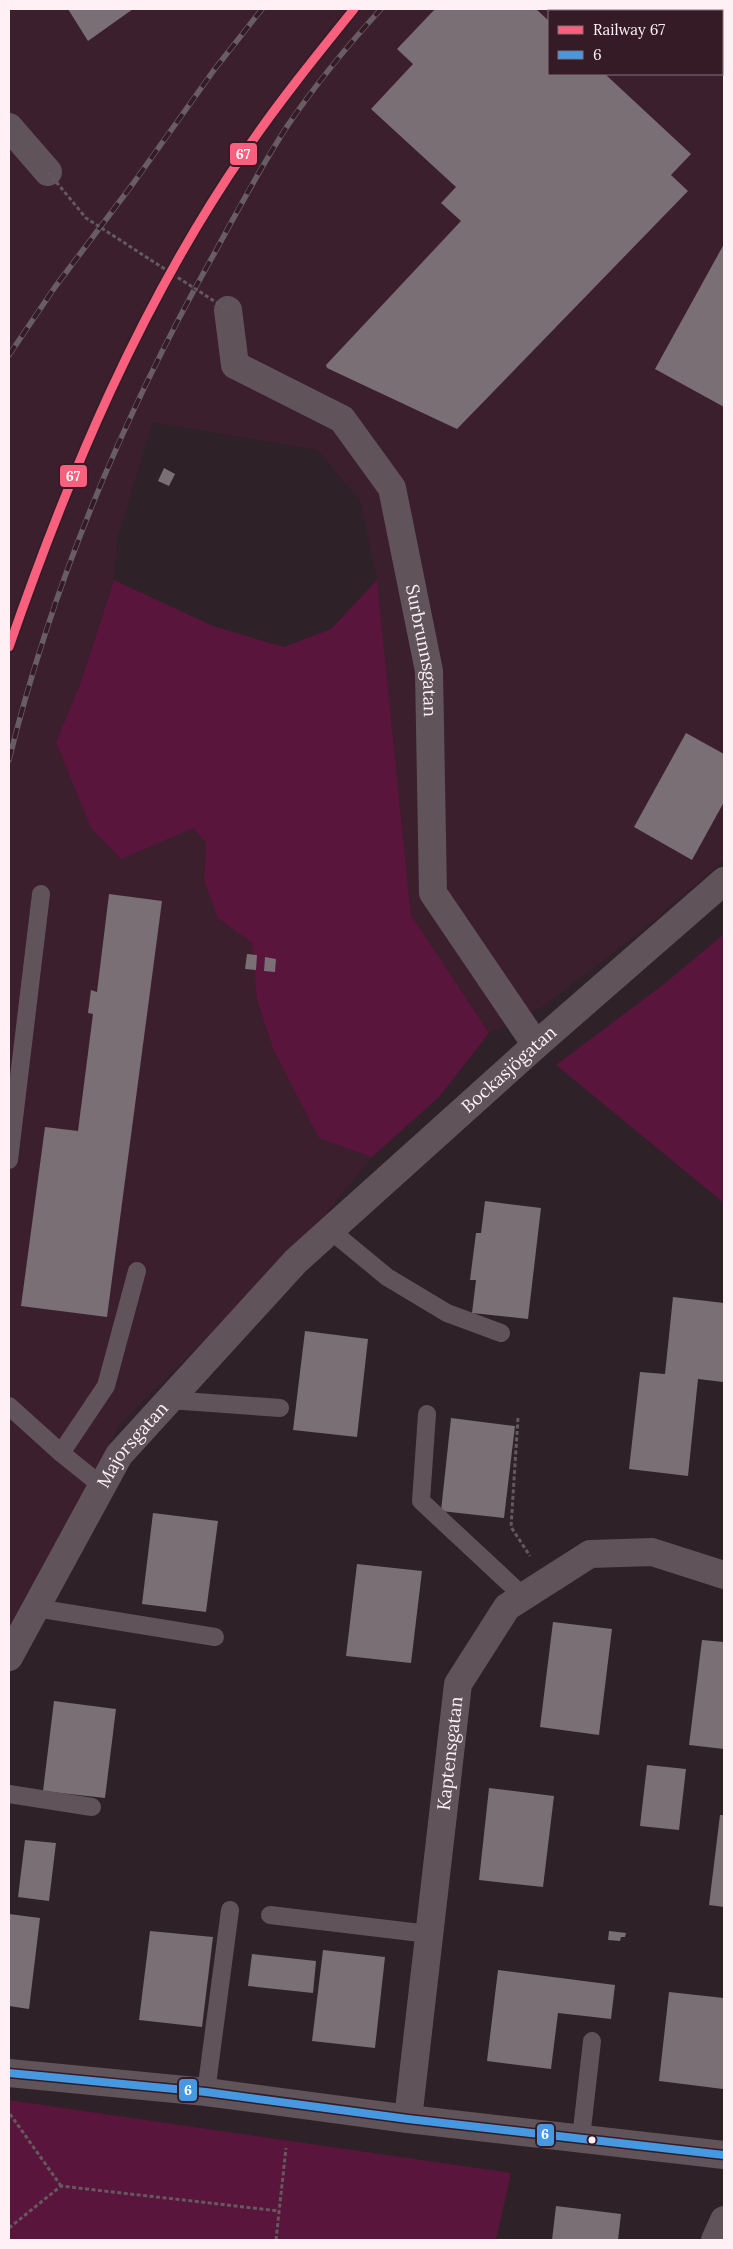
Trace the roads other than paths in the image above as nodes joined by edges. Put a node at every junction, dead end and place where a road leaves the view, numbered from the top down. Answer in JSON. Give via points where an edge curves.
{"nodes":[{"id":1,"x":9,"y":127,"type":"edge"},
{"id":2,"x":48,"y":172,"type":"road end"},
{"id":3,"x":228,"y":310,"type":"road end"},
{"id":4,"x":724,"y":881,"type":"edge"},
{"id":5,"x":41,"y":894,"type":"dead end"},
{"id":6,"x":536,"y":1045,"type":"junction"},
{"id":7,"x":9,"y":1160,"type":"edge"},
{"id":8,"x":330,"y":1230,"type":"junction"},
{"id":9,"x":296,"y":1261,"type":"joint"},
{"id":10,"x":137,"y":1271,"type":"dead end"},
{"id":11,"x":502,"y":1333,"type":"dead end"},
{"id":12,"x":169,"y":1400,"type":"junction"},
{"id":13,"x":9,"y":1406,"type":"edge"},
{"id":14,"x":280,"y":1408,"type":"dead end"},
{"id":15,"x":426,"y":1414,"type":"dead end"},
{"id":16,"x":61,"y":1453,"type":"junction"},
{"id":17,"x":102,"y":1486,"type":"junction"},
{"id":18,"x":724,"y":1575,"type":"edge"},
{"id":19,"x":523,"y":1596,"type":"junction"},
{"id":20,"x":36,"y":1608,"type":"junction"},
{"id":21,"x":215,"y":1637,"type":"dead end"},
{"id":22,"x":9,"y":1656,"type":"edge"},
{"id":23,"x":9,"y":1794,"type":"edge"},
{"id":24,"x":92,"y":1807,"type":"dead end"},
{"id":25,"x":230,"y":1910,"type":"dead end"},
{"id":26,"x":270,"y":1915,"type":"dead end"},
{"id":27,"x":428,"y":1934,"type":"junction"},
{"id":28,"x":592,"y":2041,"type":"dead end"},
{"id":29,"x":9,"y":2072,"type":"edge"},
{"id":30,"x":206,"y":2092,"type":"junction"},
{"id":31,"x":408,"y":2119,"type":"junction"},
{"id":32,"x":581,"y":2138,"type":"junction"},
{"id":33,"x":724,"y":2155,"type":"edge"},
{"id":34,"x":724,"y":2220,"type":"edge"},
{"id":35,"x":715,"y":2240,"type":"edge"}],
"edges":[{"from":1,"to":2,"type":"street"},
{"from":3,"to":6,"type":"street","name":"Surbrunnsgatan","via":[[236,365],[342,419],[392,488],[429,671],[433,893]]},
{"from":4,"to":6,"type":"street","name":"Bockasjögatan"},
{"from":5,"to":7,"type":"lane"},
{"from":6,"to":8,"type":"street","name":"Bockasjögatan"},
{"from":8,"to":9,"type":"street","name":"Bockasjögatan"},
{"from":8,"to":11,"type":"lane","via":[[387,1277],[440,1309]]},
{"from":9,"to":12,"type":"street","name":"Majorsgatan"},
{"from":10,"to":16,"type":"lane","via":[[106,1386]]},
{"from":12,"to":14,"type":"lane"},
{"from":12,"to":17,"type":"street","name":"Majorsgatan","via":[[119,1455]]},
{"from":13,"to":16,"type":"lane"},
{"from":15,"to":19,"type":"lane","via":[[421,1501]]},
{"from":16,"to":17,"type":"lane"},
{"from":17,"to":20,"type":"street","name":"Majorsgatan"},
{"from":18,"to":19,"type":"street","name":"Kaptensgatan","via":[[652,1552],[590,1554]]},
{"from":19,"to":27,"type":"street","name":"Kaptensgatan","via":[[507,1607],[458,1684]]},
{"from":20,"to":21,"type":"lane"},
{"from":20,"to":22,"type":"street","name":"Majorsgatan"},
{"from":23,"to":24,"type":"lane"},
{"from":25,"to":30,"type":"lane"},
{"from":26,"to":27,"type":"lane"},
{"from":27,"to":31,"type":"street","name":"Kaptensgatan"},
{"from":28,"to":32,"type":"lane"},
{"from":29,"to":30,"type":"street"},
{"from":30,"to":31,"type":"street"},
{"from":31,"to":32,"type":"street"},
{"from":32,"to":33,"type":"street"},
{"from":34,"to":35,"type":"street"}]}
